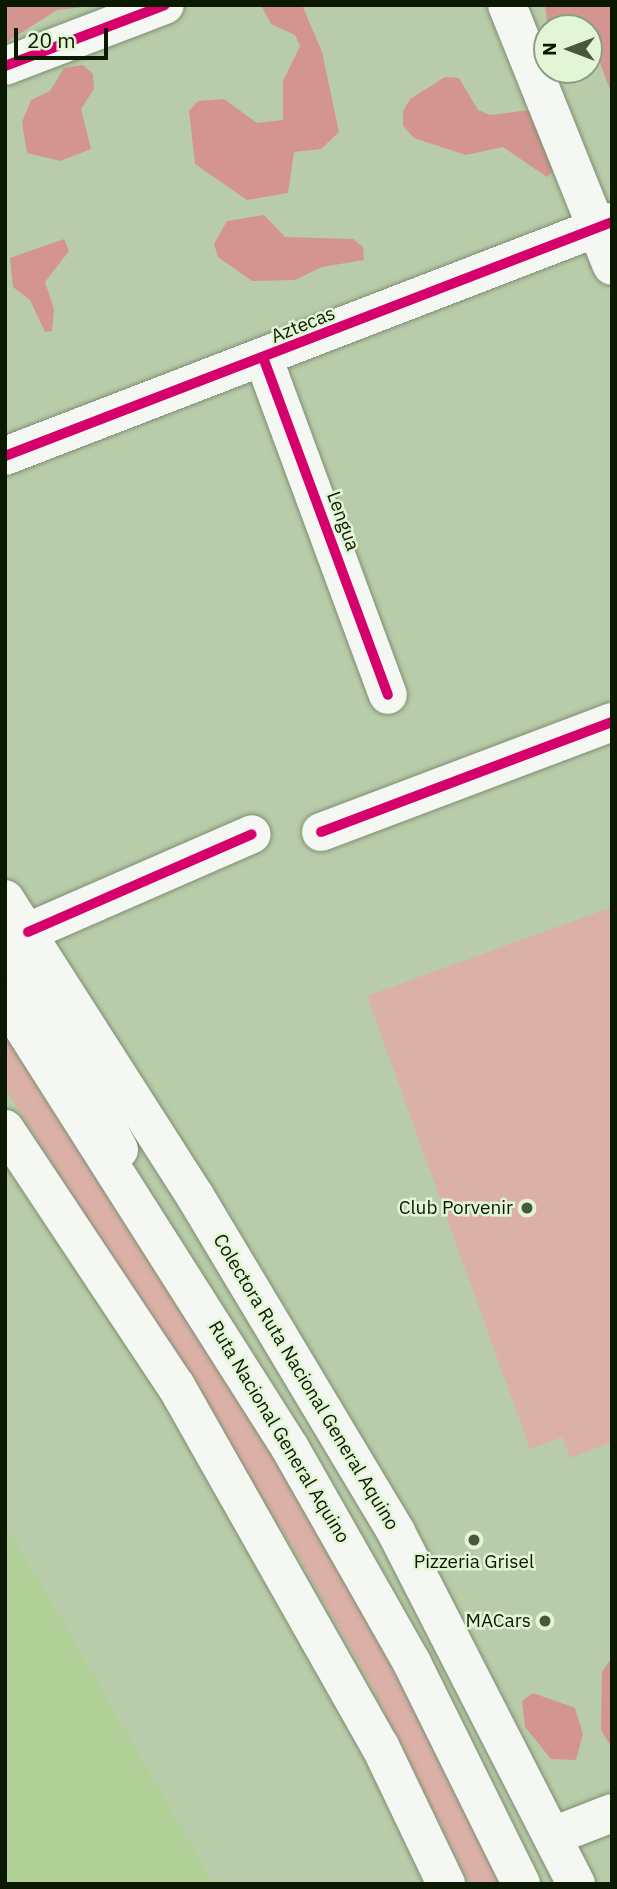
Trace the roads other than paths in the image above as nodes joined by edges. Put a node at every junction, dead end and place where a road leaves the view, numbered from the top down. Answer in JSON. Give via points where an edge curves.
{"nodes":[{"id":1,"x":165,"y":5,"type":"edge"},
{"id":2,"x":507,"y":5,"type":"edge"},
{"id":3,"x":5,"y":66,"type":"edge"},
{"id":4,"x":604,"y":225,"type":"edge"},
{"id":5,"x":612,"y":266,"type":"edge"},
{"id":6,"x":264,"y":360,"type":"junction"},
{"id":7,"x":5,"y":456,"type":"edge"},
{"id":8,"x":388,"y":695,"type":"dead end"},
{"id":9,"x":612,"y":722,"type":"edge"},
{"id":10,"x":321,"y":832,"type":"dead end"},
{"id":11,"x":252,"y":834,"type":"dead end"},
{"id":12,"x":5,"y":899,"type":"edge"},
{"id":13,"x":17,"y":935,"type":"edge"},
{"id":14,"x":5,"y":999,"type":"edge"},
{"id":15,"x":5,"y":1129,"type":"edge"},
{"id":16,"x":189,"y":1282,"type":"junction"},
{"id":17,"x":612,"y":1814,"type":"edge"},
{"id":18,"x":553,"y":1836,"type":"junction"},
{"id":19,"x":446,"y":1884,"type":"edge"},
{"id":20,"x":521,"y":1884,"type":"edge"},
{"id":21,"x":576,"y":1884,"type":"edge"}],
"edges":[{"from":1,"to":3,"type":"main road"},
{"from":2,"to":4,"type":"main road"},
{"from":4,"to":5,"type":"main road"},
{"from":4,"to":6,"type":"main road","name":"Aztecas"},
{"from":6,"to":7,"type":"main road","name":"Aztecas"},
{"from":6,"to":8,"type":"main road","name":"Lengua"},
{"from":9,"to":10,"type":"main road"},
{"from":11,"to":13,"type":"main road"},
{"from":12,"to":13,"type":"main road","name":"Colectora Ruta Nacional General Aquino"},
{"from":13,"to":16,"type":"main road"},
{"from":13,"to":18,"type":"main road","name":"Colectora Ruta Nacional General Aquino","via":[[396,1532]]},
{"from":14,"to":16,"type":"main road","name":"Ruta Nacional General Aquino"},
{"from":15,"to":19,"type":"main road","via":[[176,1386],[380,1746]]},
{"from":16,"to":20,"type":"main road","name":"Ruta Nacional General Aquino","via":[[412,1663]]},
{"from":17,"to":18,"type":"main road"},
{"from":18,"to":21,"type":"main road","name":"Colectora Ruta Nacional General Aquino"}]}
